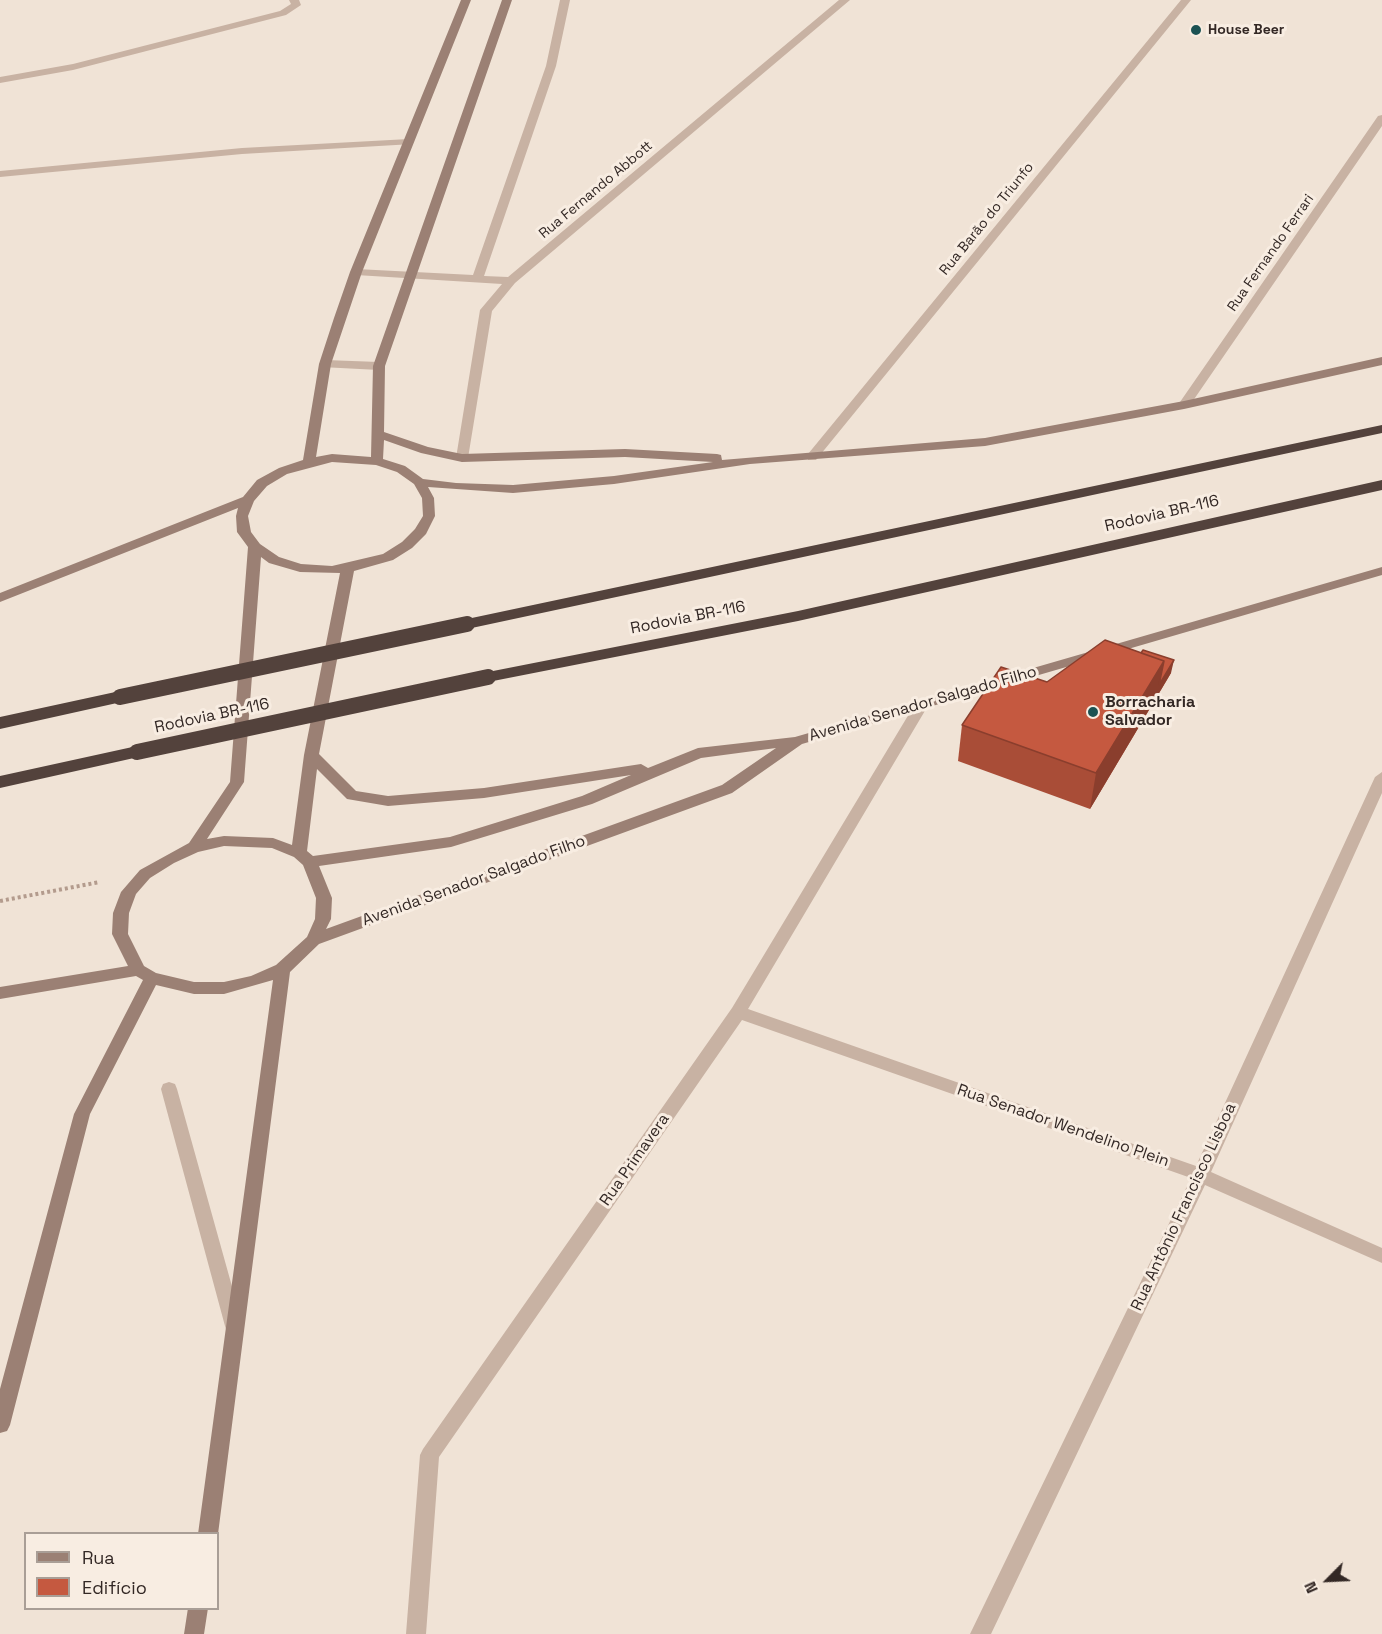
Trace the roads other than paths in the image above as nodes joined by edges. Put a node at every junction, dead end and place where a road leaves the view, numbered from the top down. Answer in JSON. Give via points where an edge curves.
{"nodes":[{"id":1,"x":294,"y":0,"type":"edge"},
{"id":2,"x":466,"y":0,"type":"edge"},
{"id":3,"x":507,"y":0,"type":"edge"},
{"id":4,"x":565,"y":0,"type":"edge"},
{"id":5,"x":845,"y":0,"type":"edge"},
{"id":6,"x":1186,"y":0,"type":"edge"},
{"id":7,"x":0,"y":80,"type":"edge"},
{"id":8,"x":1382,"y":118,"type":"edge"},
{"id":9,"x":409,"y":142,"type":"junction"},
{"id":10,"x":0,"y":174,"type":"edge"},
{"id":11,"x":356,"y":272,"type":"junction"},
{"id":12,"x":409,"y":275,"type":"junction"},
{"id":13,"x":477,"y":279,"type":"junction"},
{"id":14,"x":511,"y":281,"type":"junction"},
{"id":15,"x":1382,"y":361,"type":"edge"},
{"id":16,"x":325,"y":364,"type":"junction"},
{"id":17,"x":379,"y":366,"type":"junction"},
{"id":18,"x":1185,"y":405,"type":"junction"},
{"id":19,"x":1382,"y":429,"type":"edge"},
{"id":20,"x":376,"y":433,"type":"junction"},
{"id":21,"x":812,"y":457,"type":"junction"},
{"id":22,"x":462,"y":458,"type":"junction"},
{"id":23,"x":377,"y":460,"type":"junction"},
{"id":24,"x":750,"y":460,"type":"junction"},
{"id":25,"x":309,"y":462,"type":"junction"},
{"id":26,"x":419,"y":482,"type":"junction"},
{"id":27,"x":1382,"y":485,"type":"edge"},
{"id":28,"x":248,"y":500,"type":"junction"},
{"id":29,"x":255,"y":547,"type":"junction"},
{"id":30,"x":348,"y":568,"type":"junction"},
{"id":31,"x":1382,"y":571,"type":"edge"},
{"id":32,"x":0,"y":598,"type":"edge"},
{"id":33,"x":922,"y":704,"type":"junction"},
{"id":34,"x":0,"y":723,"type":"edge"},
{"id":35,"x":797,"y":741,"type":"junction"},
{"id":36,"x":311,"y":755,"type":"junction"},
{"id":37,"x":661,"y":766,"type":"junction"},
{"id":38,"x":1382,"y":777,"type":"edge"},
{"id":39,"x":0,"y":782,"type":"edge"},
{"id":40,"x":194,"y":847,"type":"junction"},
{"id":41,"x":304,"y":857,"type":"junction"},
{"id":42,"x":313,"y":940,"type":"junction"},
{"id":43,"x":282,"y":969,"type":"junction"},
{"id":44,"x":145,"y":974,"type":"junction"},
{"id":45,"x":0,"y":993,"type":"edge"},
{"id":46,"x":738,"y":1012,"type":"junction"},
{"id":47,"x":169,"y":1089,"type":"dead end"},
{"id":48,"x":1201,"y":1174,"type":"junction"},
{"id":49,"x":1382,"y":1256,"type":"edge"},
{"id":50,"x":235,"y":1330,"type":"junction"},
{"id":51,"x":0,"y":1425,"type":"edge"},
{"id":52,"x":208,"y":1532,"type":"edge"},
{"id":53,"x":198,"y":1610,"type":"edge"},
{"id":54,"x":195,"y":1634,"type":"edge"},
{"id":55,"x":416,"y":1634,"type":"edge"},
{"id":56,"x":980,"y":1634,"type":"edge"}],
"edges":[{"from":1,"to":7,"type":"street","via":[[296,5],[283,13],[74,67]]},
{"from":2,"to":9,"type":"main road"},
{"from":3,"to":12,"type":"main road"},
{"from":4,"to":13,"type":"street","via":[[551,66]]},
{"from":5,"to":14,"type":"street","name":"Rua Fernando Abbott"},
{"from":6,"to":21,"type":"street","name":"Rua Barão do Triunfo"},
{"from":8,"to":18,"type":"street","name":"Rua Fernando Ferrari"},
{"from":9,"to":10,"type":"street","via":[[243,151]]},
{"from":9,"to":11,"type":"main road"},
{"from":11,"to":12,"type":"street"},
{"from":11,"to":16,"type":"main road"},
{"from":12,"to":13,"type":"street"},
{"from":12,"to":17,"type":"main road"},
{"from":13,"to":14,"type":"street"},
{"from":14,"to":22,"type":"street","name":"Rua Fernando Abbott","via":[[486,310]]},
{"from":15,"to":18,"type":"main road"},
{"from":16,"to":17,"type":"street"},
{"from":16,"to":25,"type":"main road"},
{"from":17,"to":20,"type":"main road"},
{"from":18,"to":21,"type":"main road","via":[[985,442]]},
{"from":19,"to":34,"type":"highway","bridge":true},
{"from":20,"to":22,"type":"main road"},
{"from":20,"to":23,"type":"main road"},
{"from":21,"to":24,"type":"main road"},
{"from":22,"to":24,"type":"main road","via":[[625,453]]},
{"from":23,"to":25,"type":"main road"},
{"from":23,"to":26,"type":"main road"},
{"from":24,"to":26,"type":"main road","via":[[614,480],[513,489]]},
{"from":25,"to":28,"type":"main road","via":[[262,483]]},
{"from":26,"to":30,"type":"main road","via":[[429,498],[429,516],[422,531],[388,557]]},
{"from":27,"to":39,"type":"highway","name":"Rodovia BR-116","bridge":true,"via":[[798,616],[489,677]]},
{"from":28,"to":29,"type":"main road","via":[[242,516],[244,532]]},
{"from":28,"to":32,"type":"main road"},
{"from":29,"to":30,"type":"main road","via":[[274,560],[300,568]]},
{"from":29,"to":40,"type":"main road","via":[[237,782]]},
{"from":30,"to":36,"type":"main road"},
{"from":31,"to":33,"type":"main road","name":"Avenida Senador Salgado Filho"},
{"from":33,"to":35,"type":"main road","name":"Avenida Senador Salgado Filho"},
{"from":33,"to":46,"type":"street","name":"Rua Primavera"},
{"from":35,"to":37,"type":"main road","via":[[698,753]]},
{"from":35,"to":42,"type":"main road","name":"Avenida Senador Salgado Filho","via":[[728,789]]},
{"from":36,"to":37,"type":"main road","via":[[352,795],[388,801],[484,793]]},
{"from":36,"to":41,"type":"main road"},
{"from":37,"to":41,"type":"main road","via":[[587,800],[452,842]]},
{"from":38,"to":48,"type":"street","name":"Rua Antônio Francisco Lisboa"},
{"from":40,"to":41,"type":"main road","via":[[224,841],[273,843]]},
{"from":40,"to":44,"type":"main road","via":[[145,873],[129,892],[121,913],[120,934]]},
{"from":41,"to":42,"type":"main road","via":[[324,898],[323,919]]},
{"from":42,"to":43,"type":"main road"},
{"from":43,"to":44,"type":"main road","via":[[224,988],[194,988]]},
{"from":43,"to":50,"type":"main road"},
{"from":44,"to":45,"type":"main road"},
{"from":44,"to":51,"type":"main road","via":[[82,1114]]},
{"from":46,"to":48,"type":"street","name":"Rua Senador Wendelino Plein"},
{"from":46,"to":55,"type":"street","name":"Rua Primavera","via":[[430,1455]]},
{"from":47,"to":50,"type":"street"},
{"from":48,"to":49,"type":"street","name":"Rua Senador Wendelino Plein"},
{"from":48,"to":56,"type":"street","name":"Rua Antônio Francisco Lisboa"},
{"from":50,"to":52,"type":"main road"},
{"from":53,"to":54,"type":"main road"}]}
